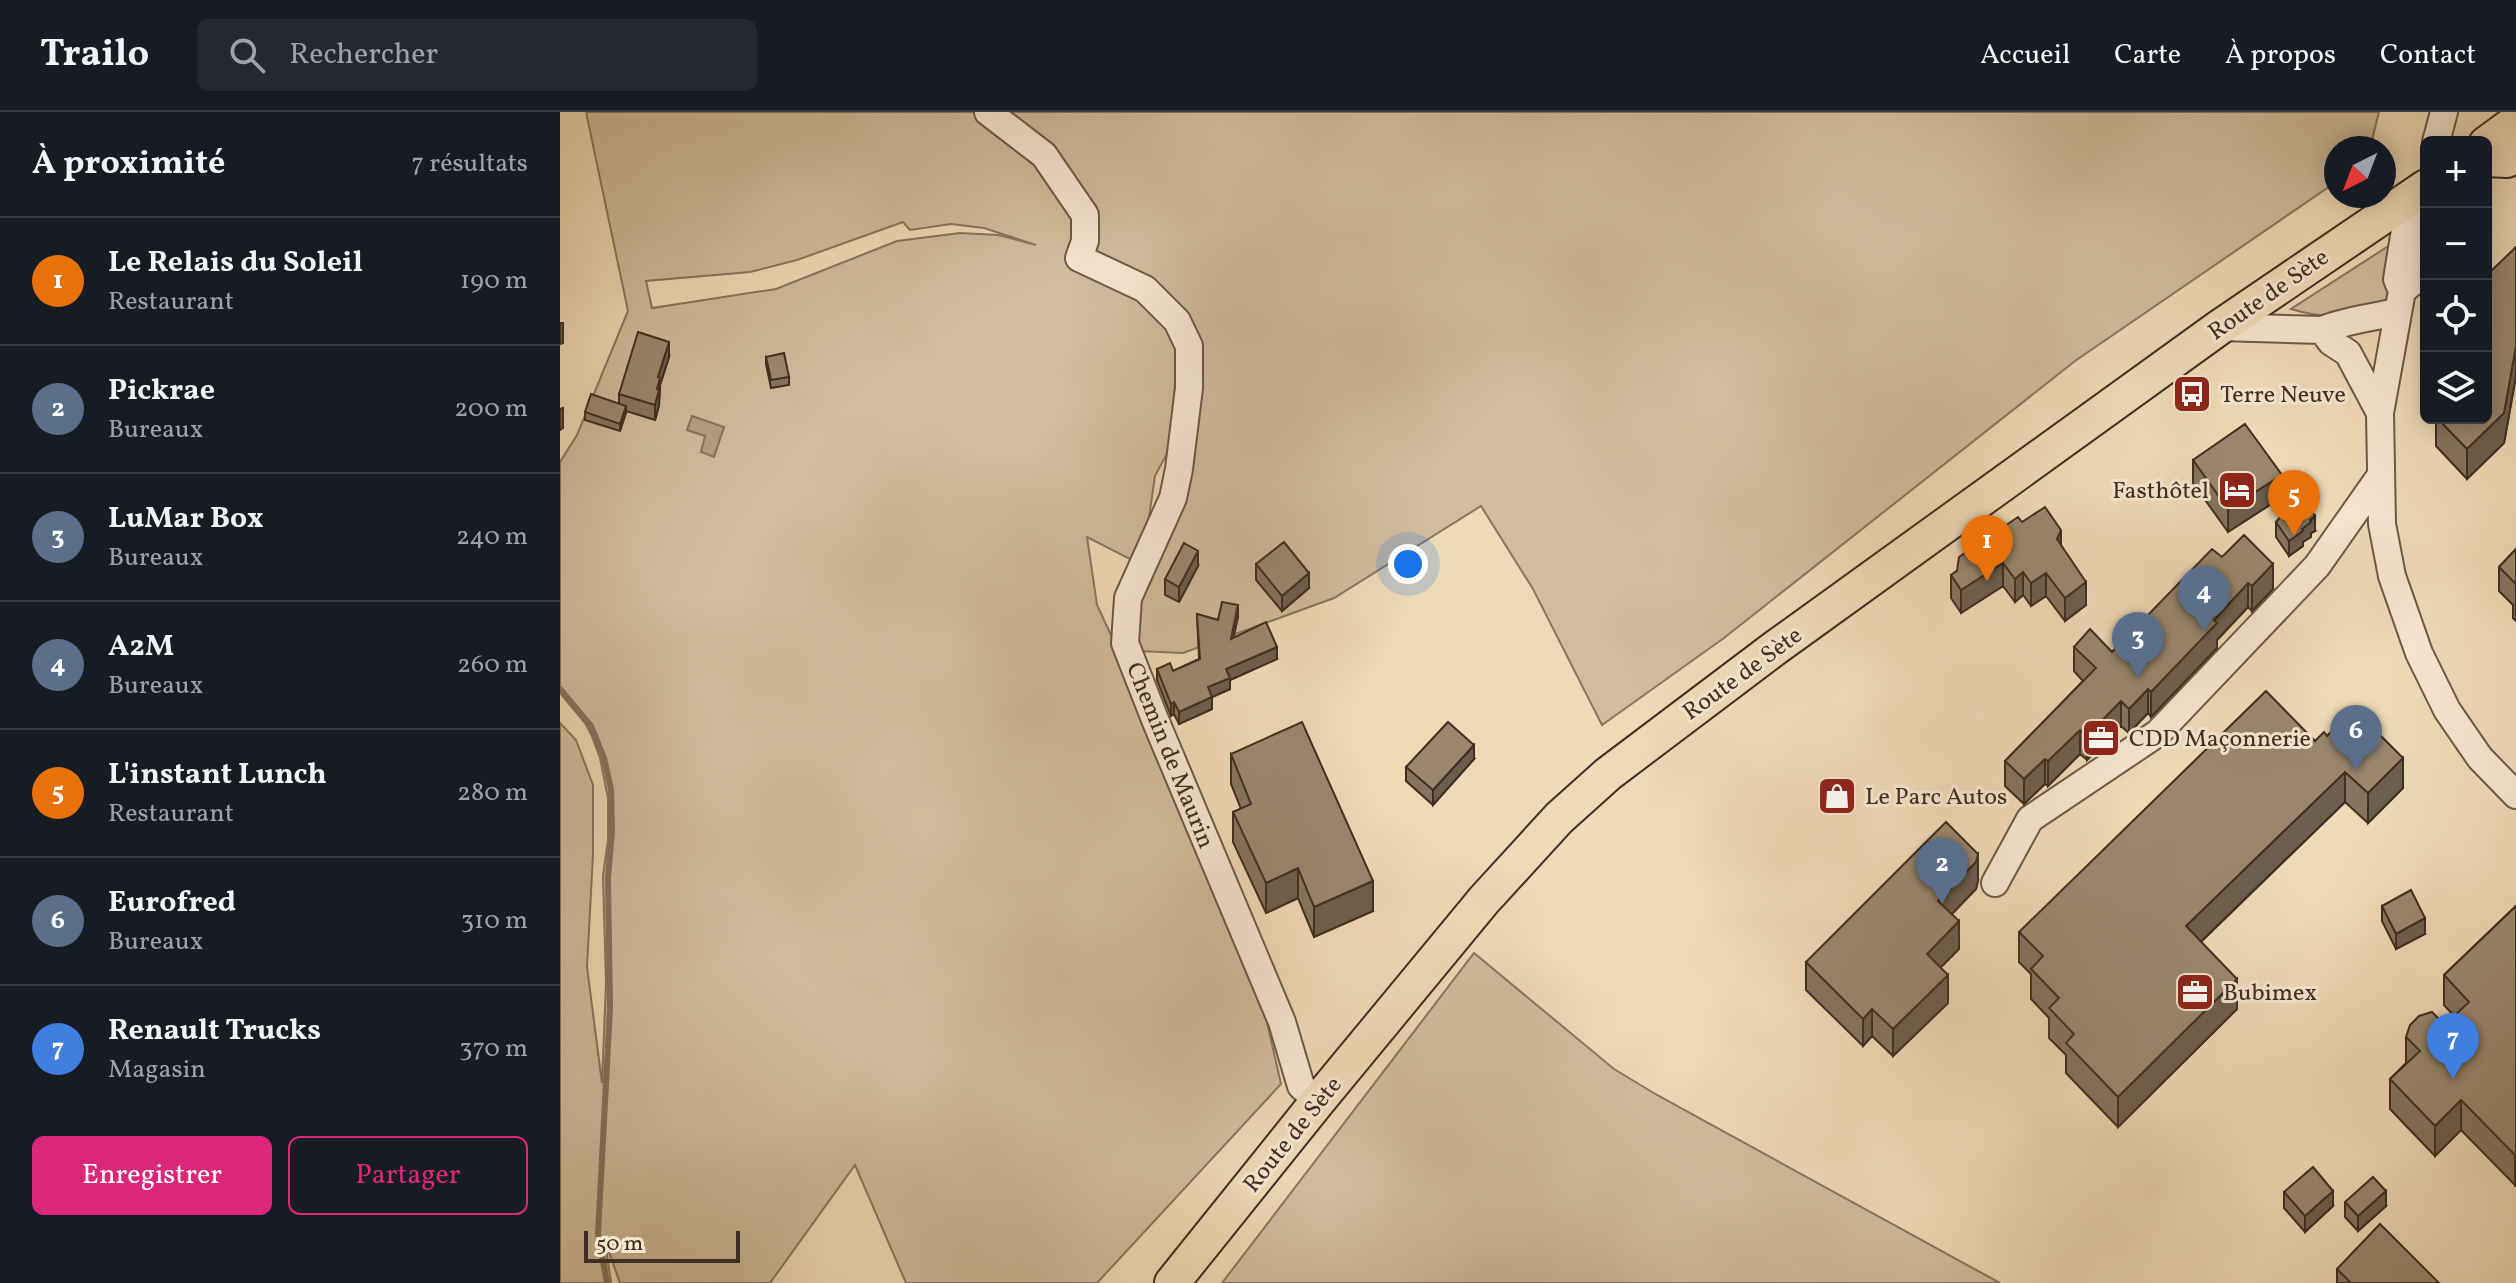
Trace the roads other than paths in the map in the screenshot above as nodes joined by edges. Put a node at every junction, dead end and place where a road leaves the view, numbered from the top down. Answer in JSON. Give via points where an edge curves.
{"nodes":[{"id":1,"x":988,"y":112,"type":"edge"},
{"id":2,"x":2444,"y":112,"type":"edge"},
{"id":3,"x":2503,"y":112,"type":"edge"},
{"id":4,"x":2516,"y":113,"type":"edge"},
{"id":5,"x":2516,"y":122,"type":"edge"},
{"id":6,"x":2438,"y":136,"type":"edge"},
{"id":7,"x":2492,"y":140,"type":"edge"},
{"id":8,"x":2516,"y":155,"type":"edge"},
{"id":9,"x":2492,"y":159,"type":"edge"},
{"id":10,"x":2420,"y":194,"type":"edge"},
{"id":11,"x":2420,"y":198,"type":"edge"},
{"id":12,"x":2400,"y":301,"type":"junction"},
{"id":13,"x":2220,"y":327,"type":"junction"},
{"id":14,"x":2322,"y":330,"type":"junction"},
{"id":15,"x":2380,"y":413,"type":"junction"},
{"id":16,"x":2381,"y":475,"type":"junction"},
{"id":17,"x":2516,"y":795,"type":"edge"},
{"id":18,"x":1995,"y":883,"type":"dead end"},
{"id":19,"x":1318,"y":1101,"type":"junction"},
{"id":20,"x":1172,"y":1283,"type":"edge"}],
"edges":[{"from":1,"to":19,"type":"street","name":"Chemin de Maurin","via":[[1044,155],[1085,215],[1079,258],[1145,289],[1177,321],[1189,346],[1189,388],[1173,498],[1128,598],[1125,643],[1282,1022],[1301,1086]]},
{"from":2,"to":6,"type":"street"},
{"from":3,"to":4,"type":"main road"},
{"from":5,"to":7,"type":"main road"},
{"from":8,"to":9,"type":"main road"},
{"from":10,"to":13,"type":"main road","name":"Route de Sète"},
{"from":11,"to":12,"type":"street","via":[[2405,230],[2397,279]]},
{"from":12,"to":14,"type":"street"},
{"from":12,"to":15,"type":"street"},
{"from":13,"to":14,"type":"street"},
{"from":13,"to":19,"type":"main road","name":"Route de Sète","via":[[1608,774],[1559,818],[1484,900]]},
{"from":14,"to":15,"type":"street","via":[[2348,353]]},
{"from":15,"to":16,"type":"street"},
{"from":16,"to":17,"type":"street","via":[[2382,524],[2392,576],[2419,653],[2447,710],[2480,758]]},
{"from":16,"to":18,"type":"street","via":[[2317,566],[2158,733],[2030,819]]},
{"from":19,"to":20,"type":"main road","name":"Route de Sète"}]}
